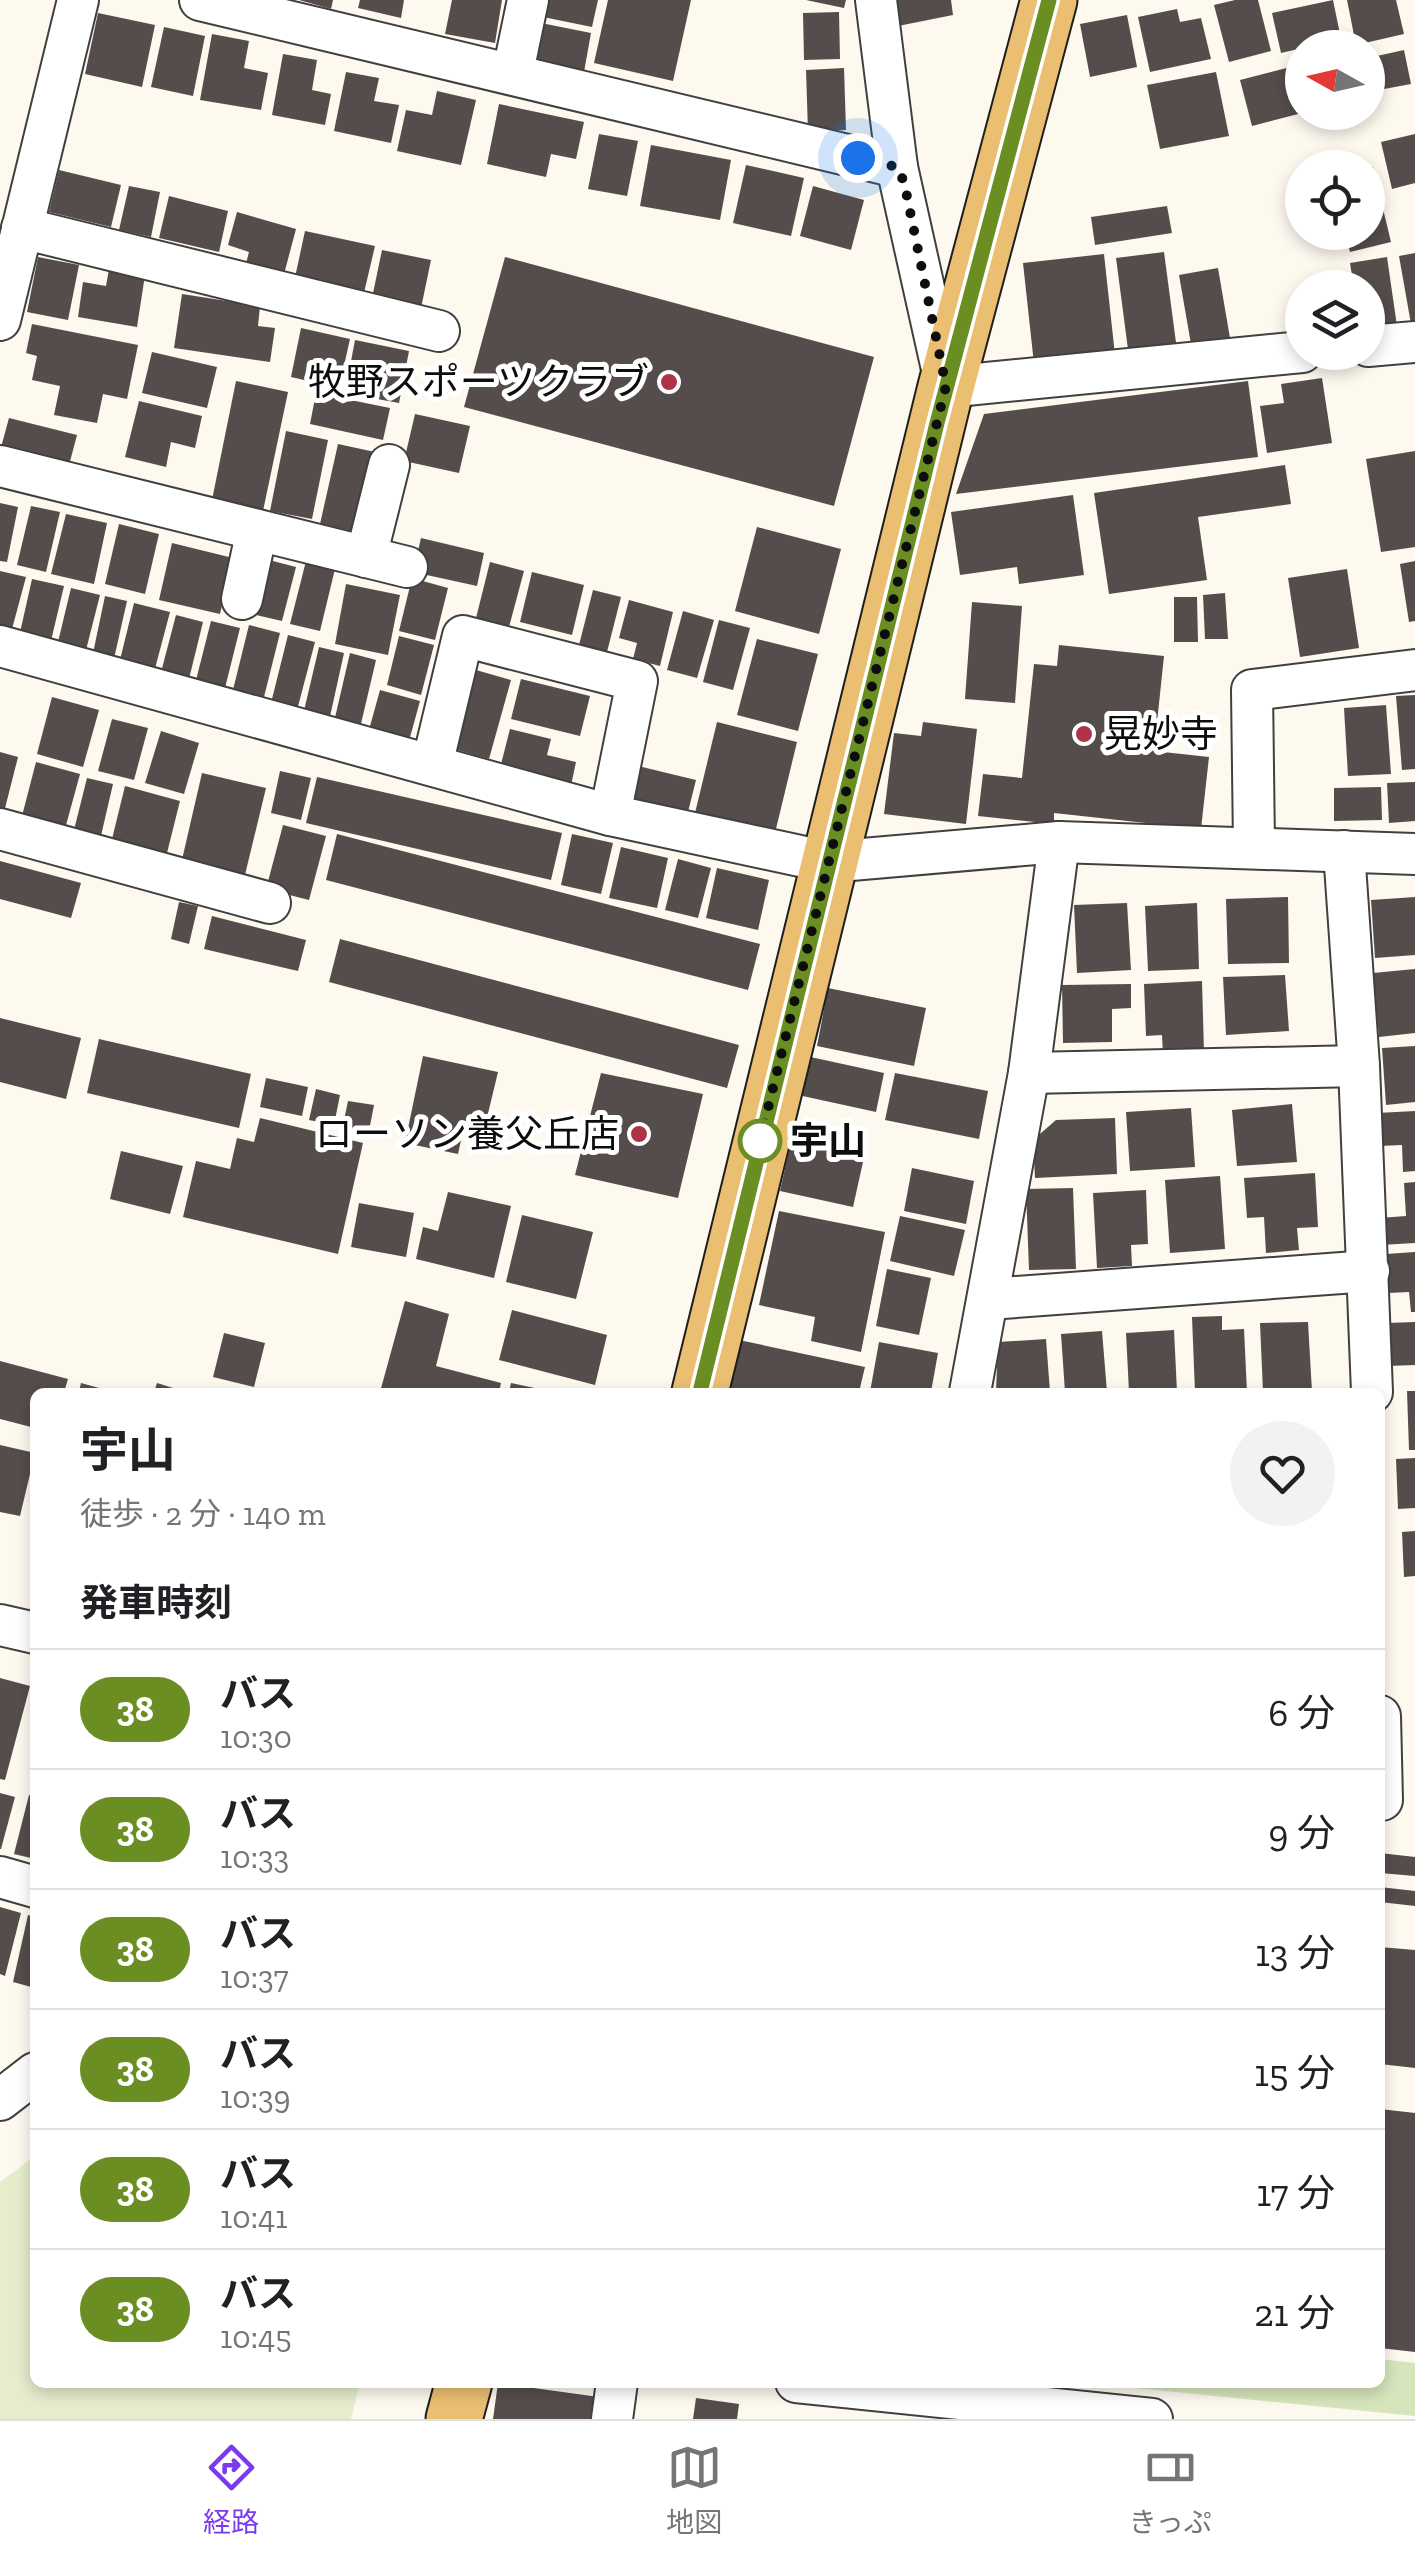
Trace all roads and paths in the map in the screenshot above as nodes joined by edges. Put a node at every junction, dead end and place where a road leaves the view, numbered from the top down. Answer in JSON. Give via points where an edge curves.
{"nodes":[{"id":1,"x":200,"y":0,"type":"edge"},
{"id":2,"x":528,"y":0,"type":"edge"},
{"id":3,"x":876,"y":0,"type":"edge"},
{"id":4,"x":1048,"y":0,"type":"edge"},
{"id":5,"x":71,"y":5,"type":"edge"},
{"id":6,"x":513,"y":72,"type":"junction"},
{"id":7,"x":897,"y":167,"type":"junction"},
{"id":8,"x":22,"y":228,"type":"junction"},
{"id":9,"x":0,"y":320,"type":"edge"},
{"id":10,"x":439,"y":331,"type":"dead end"},
{"id":11,"x":1415,"y":342,"type":"edge"},
{"id":12,"x":1385,"y":345,"type":"edge"},
{"id":13,"x":1285,"y":354,"type":"edge"},
{"id":14,"x":946,"y":386,"type":"junction"},
{"id":15,"x":389,"y":465,"type":"dead end"},
{"id":16,"x":0,"y":466,"type":"edge"},
{"id":17,"x":258,"y":530,"type":"junction"},
{"id":18,"x":366,"y":557,"type":"junction"},
{"id":19,"x":408,"y":567,"type":"dead end"},
{"id":20,"x":242,"y":599,"type":"dead end"},
{"id":21,"x":0,"y":646,"type":"edge"},
{"id":22,"x":1415,"y":670,"type":"edge"},
{"id":23,"x":432,"y":764,"type":"junction"},
{"id":24,"x":610,"y":814,"type":"junction"},
{"id":25,"x":0,"y":829,"type":"edge"},
{"id":26,"x":1060,"y":842,"type":"junction"},
{"id":27,"x":1254,"y":846,"type":"junction"},
{"id":28,"x":1344,"y":851,"type":"junction"},
{"id":29,"x":1415,"y":854,"type":"edge"},
{"id":30,"x":828,"y":862,"type":"junction"},
{"id":31,"x":270,"y":903,"type":"dead end"},
{"id":32,"x":1359,"y":1066,"type":"junction"},
{"id":33,"x":1029,"y":1074,"type":"junction"},
{"id":34,"x":1368,"y":1270,"type":"junction"},
{"id":35,"x":988,"y":1299,"type":"junction"},
{"id":36,"x":701,"y":1388,"type":"edge"},
{"id":37,"x":971,"y":1388,"type":"edge"},
{"id":38,"x":1372,"y":1388,"type":"edge"},
{"id":39,"x":0,"y":1624,"type":"edge"},
{"id":40,"x":30,"y":1631,"type":"edge"},
{"id":41,"x":1385,"y":1752,"type":"edge"},
{"id":42,"x":1392,"y":1802,"type":"edge"},
{"id":43,"x":0,"y":1877,"type":"edge"},
{"id":44,"x":30,"y":1886,"type":"edge"},
{"id":45,"x":462,"y":2388,"type":"edge"},
{"id":46,"x":616,"y":2388,"type":"edge"},
{"id":47,"x":813,"y":2388,"type":"edge"},
{"id":48,"x":863,"y":2406,"type":"edge"},
{"id":49,"x":1110,"y":2416,"type":"edge"},
{"id":50,"x":454,"y":2419,"type":"edge"},
{"id":51,"x":612,"y":2419,"type":"edge"},
{"id":52,"x":1152,"y":2419,"type":"edge"}],
"edges":[{"from":1,"to":6,"type":"street"},
{"from":2,"to":6,"type":"street"},
{"from":3,"to":7,"type":"street"},
{"from":4,"to":14,"type":"main road"},
{"from":5,"to":8,"type":"street"},
{"from":6,"to":7,"type":"street"},
{"from":7,"to":14,"type":"street"},
{"from":8,"to":9,"type":"street"},
{"from":8,"to":10,"type":"street"},
{"from":11,"to":12,"type":"street"},
{"from":13,"to":14,"type":"street"},
{"from":14,"to":30,"type":"main road"},
{"from":15,"to":18,"type":"street"},
{"from":16,"to":17,"type":"street"},
{"from":17,"to":18,"type":"street"},
{"from":17,"to":20,"type":"street"},
{"from":18,"to":19,"type":"street"},
{"from":21,"to":23,"type":"street"},
{"from":22,"to":27,"type":"street","via":[[1252,690]]},
{"from":23,"to":24,"type":"street"},
{"from":23,"to":24,"type":"street","via":[[463,636],[637,681]]},
{"from":24,"to":30,"type":"street"},
{"from":25,"to":31,"type":"street"},
{"from":26,"to":27,"type":"street"},
{"from":26,"to":30,"type":"street"},
{"from":26,"to":33,"type":"street"},
{"from":27,"to":28,"type":"street"},
{"from":28,"to":29,"type":"street"},
{"from":28,"to":32,"type":"street"},
{"from":30,"to":36,"type":"main road"},
{"from":32,"to":33,"type":"street"},
{"from":32,"to":34,"type":"street"},
{"from":33,"to":35,"type":"street"},
{"from":34,"to":35,"type":"street"},
{"from":34,"to":38,"type":"street"},
{"from":35,"to":37,"type":"street"},
{"from":39,"to":40,"type":"street"},
{"from":41,"to":42,"type":"street"},
{"from":43,"to":44,"type":"street"},
{"from":45,"to":50,"type":"main road"},
{"from":46,"to":51,"type":"street"},
{"from":47,"to":48,"type":"street"},
{"from":48,"to":49,"type":"street"},
{"from":49,"to":52,"type":"street"}]}
